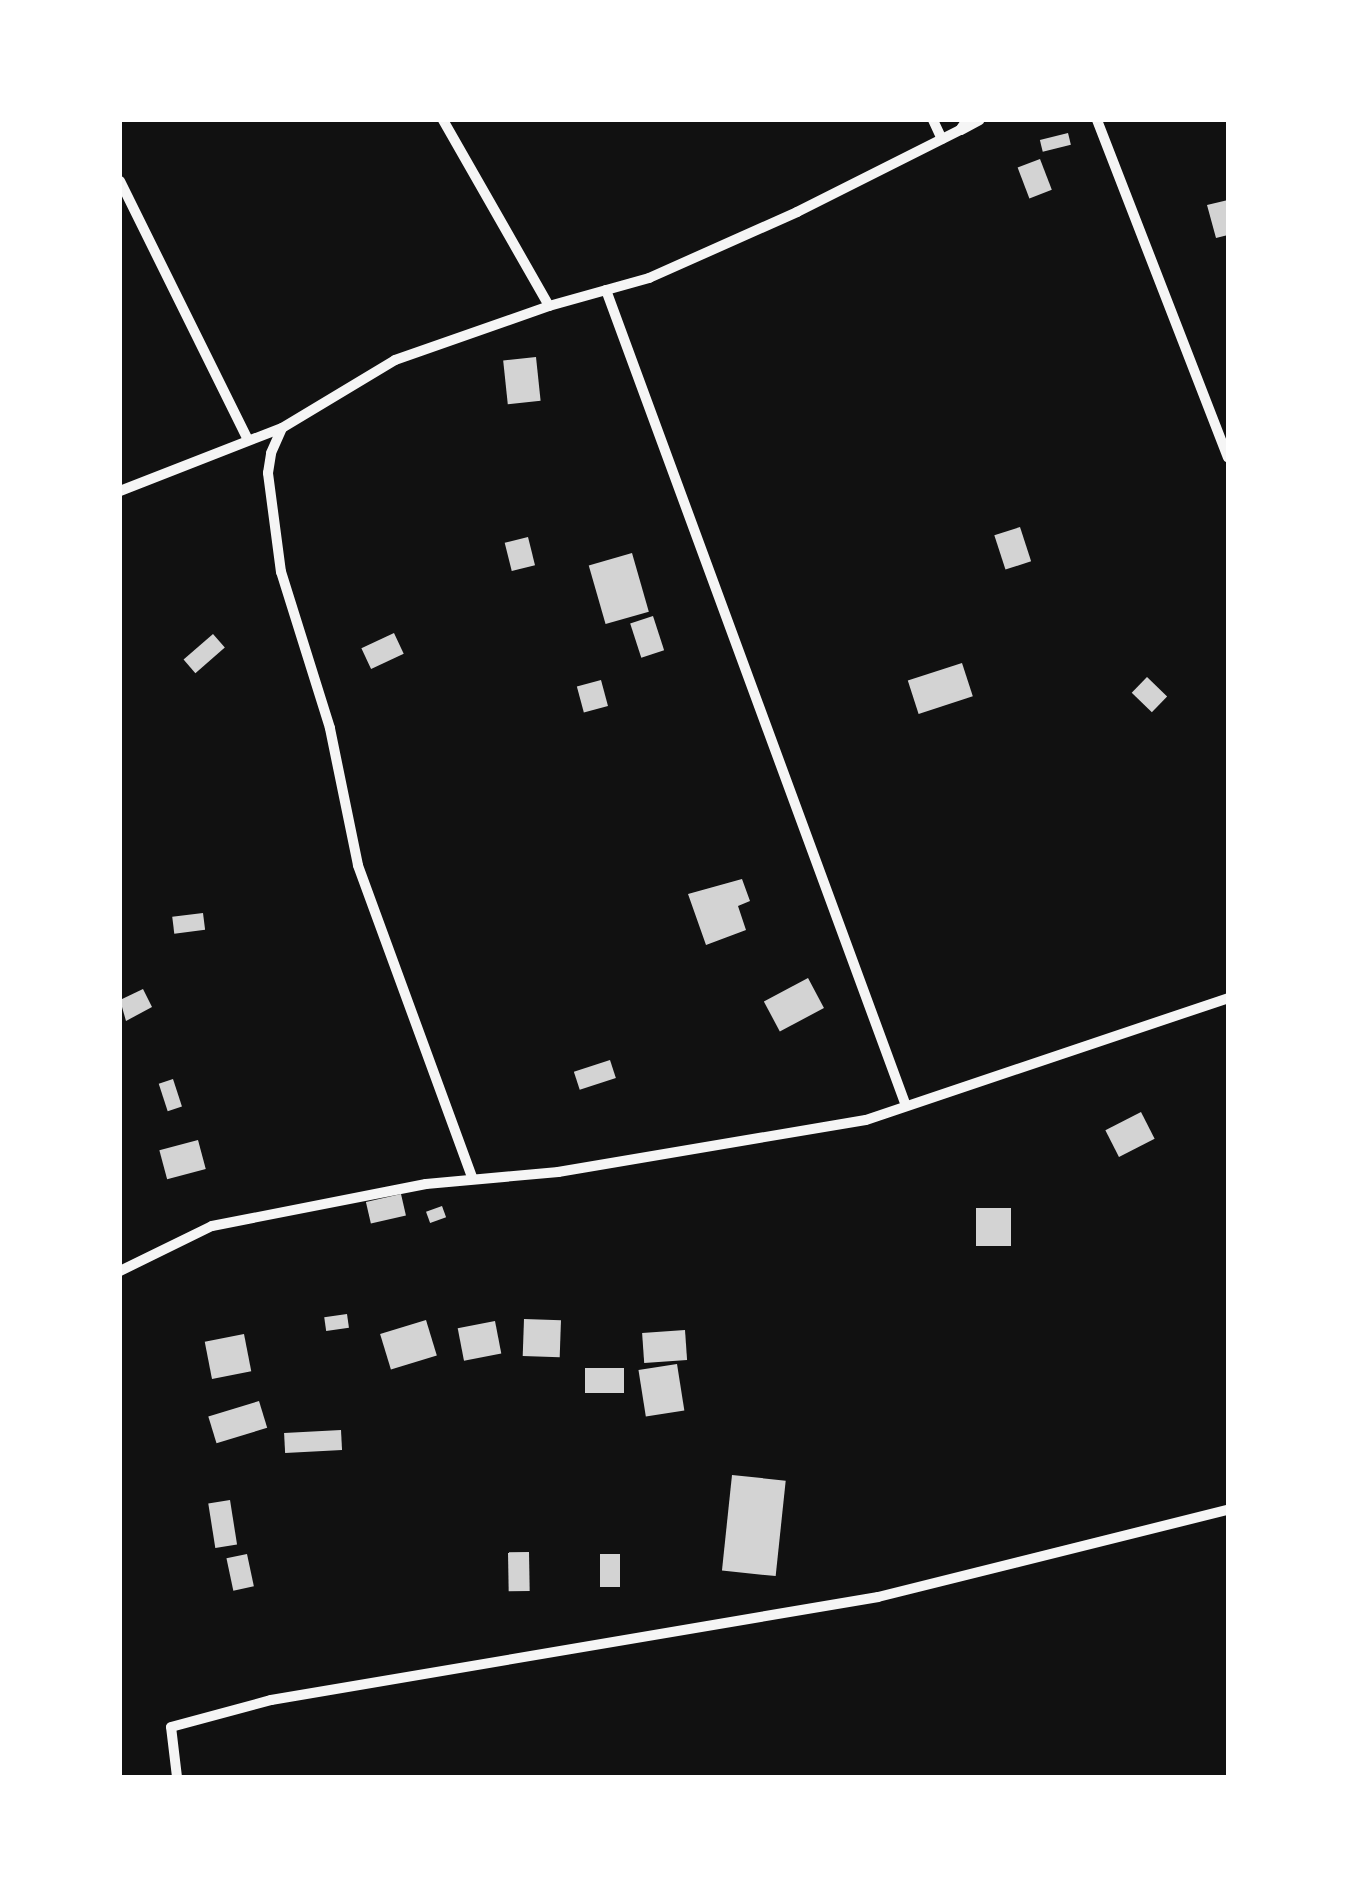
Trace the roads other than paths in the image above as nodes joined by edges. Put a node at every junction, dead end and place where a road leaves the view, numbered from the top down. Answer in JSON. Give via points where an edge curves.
{"nodes":[{"id":1,"x":444,"y":120,"type":"edge"},
{"id":2,"x":933,"y":120,"type":"edge"},
{"id":3,"x":980,"y":120,"type":"edge"},
{"id":4,"x":1097,"y":120,"type":"edge"},
{"id":5,"x":964,"y":125,"type":"edge"},
{"id":6,"x":942,"y":139,"type":"junction"},
{"id":7,"x":120,"y":181,"type":"edge"},
{"id":8,"x":606,"y":290,"type":"junction"},
{"id":9,"x":549,"y":306,"type":"junction"},
{"id":10,"x":282,"y":428,"type":"junction"},
{"id":11,"x":248,"y":440,"type":"junction"},
{"id":12,"x":1228,"y":456,"type":"edge"},
{"id":13,"x":120,"y":491,"type":"edge"},
{"id":14,"x":1228,"y":998,"type":"edge"},
{"id":15,"x":906,"y":1106,"type":"junction"},
{"id":16,"x":472,"y":1177,"type":"junction"},
{"id":17,"x":120,"y":1271,"type":"edge"},
{"id":18,"x":1228,"y":1510,"type":"edge"},
{"id":19,"x":177,"y":1777,"type":"edge"}],
"edges":[{"from":1,"to":9,"type":"street"},
{"from":2,"to":6,"type":"street"},
{"from":3,"to":5,"type":"street"},
{"from":4,"to":12,"type":"street"},
{"from":5,"to":6,"type":"street"},
{"from":6,"to":8,"type":"street","via":[[781,220]]},
{"from":7,"to":11,"type":"street"},
{"from":8,"to":9,"type":"street"},
{"from":8,"to":15,"type":"street"},
{"from":9,"to":10,"type":"street","via":[[395,360]]},
{"from":10,"to":11,"type":"street"},
{"from":10,"to":16,"type":"street","via":[[268,473],[282,572],[330,728],[358,865]]},
{"from":11,"to":13,"type":"street"},
{"from":14,"to":15,"type":"street"},
{"from":15,"to":16,"type":"street","via":[[866,1120],[558,1172]]},
{"from":16,"to":17,"type":"street","via":[[212,1226]]},
{"from":18,"to":19,"type":"street","via":[[878,1597],[271,1700],[171,1728]]}]}
